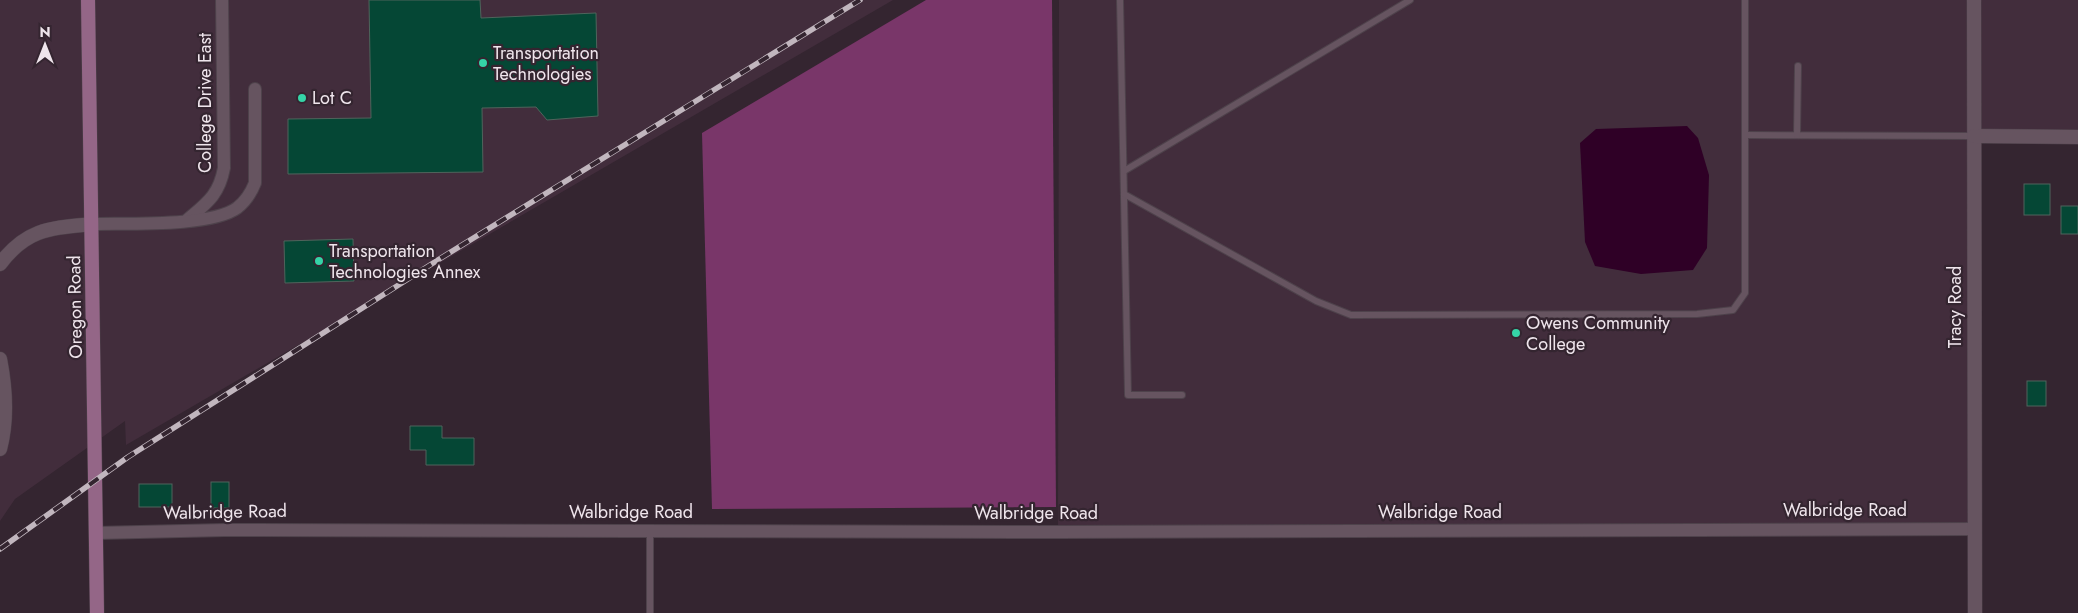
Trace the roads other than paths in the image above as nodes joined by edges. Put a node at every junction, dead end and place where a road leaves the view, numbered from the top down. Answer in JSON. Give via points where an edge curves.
{"nodes":[{"id":1,"x":88,"y":0,"type":"edge"},
{"id":2,"x":222,"y":0,"type":"edge"},
{"id":3,"x":1120,"y":0,"type":"edge"},
{"id":4,"x":1410,"y":0,"type":"edge"},
{"id":5,"x":1745,"y":0,"type":"edge"},
{"id":6,"x":1974,"y":0,"type":"edge"},
{"id":7,"x":1798,"y":66,"type":"dead end"},
{"id":8,"x":254,"y":88,"type":"dead end"},
{"id":9,"x":1745,"y":135,"type":"junction"},
{"id":10,"x":1797,"y":135,"type":"junction"},
{"id":11,"x":1974,"y":136,"type":"junction"},
{"id":12,"x":2078,"y":137,"type":"edge"},
{"id":13,"x":1124,"y":171,"type":"junction"},
{"id":14,"x":1124,"y":194,"type":"junction"},
{"id":15,"x":185,"y":221,"type":"junction"},
{"id":16,"x":93,"y":224,"type":"junction"},
{"id":17,"x":0,"y":264,"type":"edge"},
{"id":18,"x":0,"y":360,"type":"edge"},
{"id":19,"x":1182,"y":395,"type":"dead end"},
{"id":20,"x":0,"y":449,"type":"edge"},
{"id":21,"x":1975,"y":529,"type":"junction"},
{"id":22,"x":650,"y":531,"type":"junction"},
{"id":23,"x":96,"y":533,"type":"junction"},
{"id":24,"x":97,"y":613,"type":"edge"},
{"id":25,"x":650,"y":613,"type":"edge"},
{"id":26,"x":1975,"y":613,"type":"edge"}],
"edges":[{"from":1,"to":16,"type":"main road","name":"Oregon Road"},
{"from":2,"to":15,"type":"street","name":"College Drive East","via":[[224,168],[221,186]]},
{"from":3,"to":13,"type":"lane"},
{"from":4,"to":13,"type":"lane"},
{"from":5,"to":9,"type":"lane"},
{"from":6,"to":11,"type":"street","name":"Tracy Road"},
{"from":7,"to":10,"type":"lane"},
{"from":8,"to":15,"type":"street","via":[[255,183],[249,196],[236,209],[222,215]]},
{"from":9,"to":10,"type":"lane"},
{"from":9,"to":14,"type":"lane","via":[[1745,293],[1733,310],[1697,314],[1351,315],[1316,301]]},
{"from":10,"to":11,"type":"lane"},
{"from":11,"to":12,"type":"street"},
{"from":11,"to":21,"type":"street","name":"Tracy Road"},
{"from":13,"to":14,"type":"lane"},
{"from":14,"to":19,"type":"lane","via":[[1128,395]]},
{"from":15,"to":16,"type":"street"},
{"from":16,"to":17,"type":"street","via":[[44,229],[27,236]]},
{"from":16,"to":23,"type":"main road","name":"Oregon Road"},
{"from":18,"to":20,"type":"street","via":[[6,414]]},
{"from":21,"to":22,"type":"street","name":"Walbridge Road"},
{"from":21,"to":26,"type":"street","name":"Tracy Road"},
{"from":22,"to":23,"type":"street","name":"Walbridge Road","via":[[225,530]]},
{"from":22,"to":25,"type":"lane"},
{"from":23,"to":24,"type":"main road","name":"Oregon Road"}]}
